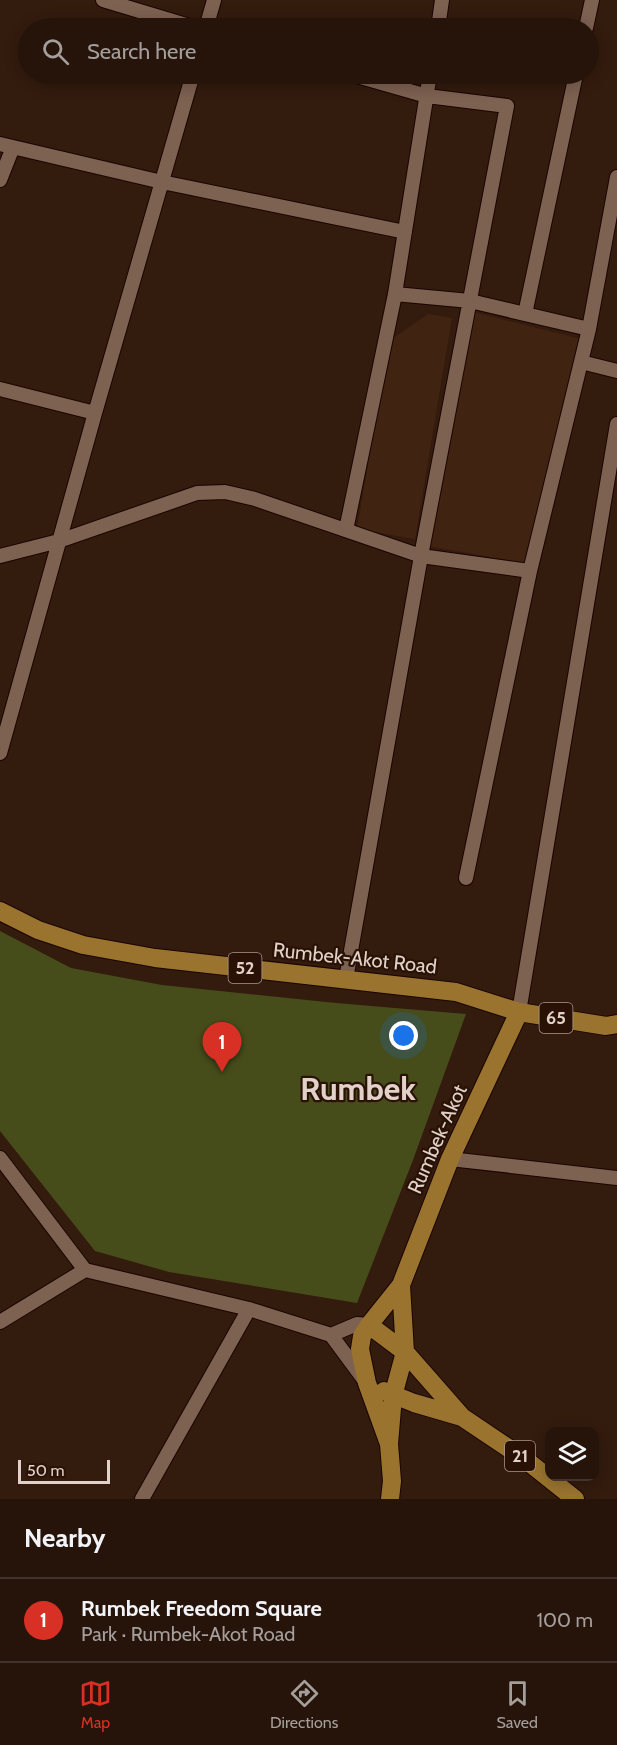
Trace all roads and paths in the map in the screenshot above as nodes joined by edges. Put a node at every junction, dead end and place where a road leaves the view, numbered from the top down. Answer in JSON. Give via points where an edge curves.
{"nodes":[{"id":1,"x":103,"y":0,"type":"edge"},
{"id":2,"x":214,"y":0,"type":"edge"},
{"id":3,"x":442,"y":0,"type":"edge"},
{"id":4,"x":592,"y":0,"type":"edge"},
{"id":5,"x":163,"y":18,"type":"edge"},
{"id":6,"x":209,"y":18,"type":"edge"},
{"id":7,"x":439,"y":18,"type":"edge"},
{"id":8,"x":588,"y":18,"type":"edge"},
{"id":9,"x":190,"y":84,"type":"edge"},
{"id":10,"x":385,"y":84,"type":"edge"},
{"id":11,"x":429,"y":84,"type":"edge"},
{"id":12,"x":574,"y":84,"type":"edge"},
{"id":13,"x":427,"y":96,"type":"junction"},
{"id":14,"x":6,"y":145,"type":"edge"},
{"id":15,"x":617,"y":177,"type":"edge"},
{"id":16,"x":0,"y":180,"type":"edge"},
{"id":17,"x":162,"y":182,"type":"junction"},
{"id":18,"x":405,"y":232,"type":"junction"},
{"id":19,"x":395,"y":294,"type":"junction"},
{"id":20,"x":471,"y":302,"type":"junction"},
{"id":21,"x":525,"y":314,"type":"junction"},
{"id":22,"x":589,"y":328,"type":"junction"},
{"id":23,"x":581,"y":362,"type":"junction"},
{"id":24,"x":617,"y":371,"type":"edge"},
{"id":25,"x":0,"y":389,"type":"edge"},
{"id":26,"x":95,"y":413,"type":"junction"},
{"id":27,"x":617,"y":424,"type":"edge"},
{"id":28,"x":346,"y":530,"type":"junction"},
{"id":29,"x":59,"y":541,"type":"junction"},
{"id":30,"x":0,"y":556,"type":"edge"},
{"id":31,"x":421,"y":556,"type":"junction"},
{"id":32,"x":530,"y":572,"type":"junction"},
{"id":33,"x":0,"y":753,"type":"edge"},
{"id":34,"x":465,"y":878,"type":"dead end"},
{"id":35,"x":0,"y":911,"type":"edge"},
{"id":36,"x":346,"y":980,"type":"junction"},
{"id":37,"x":496,"y":1006,"type":"joint"},
{"id":38,"x":519,"y":1012,"type":"junction"},
{"id":39,"x":617,"y":1025,"type":"edge"},
{"id":40,"x":0,"y":1158,"type":"edge"},
{"id":41,"x":450,"y":1159,"type":"junction"},
{"id":42,"x":617,"y":1178,"type":"edge"},
{"id":43,"x":85,"y":1270,"type":"junction"},
{"id":44,"x":401,"y":1285,"type":"junction"},
{"id":45,"x":249,"y":1309,"type":"junction"},
{"id":46,"x":0,"y":1322,"type":"edge"},
{"id":47,"x":369,"y":1325,"type":"junction"},
{"id":48,"x":332,"y":1335,"type":"junction"},
{"id":49,"x":405,"y":1352,"type":"junction"},
{"id":50,"x":367,"y":1383,"type":"junction"},
{"id":51,"x":393,"y":1396,"type":"junction"},
{"id":52,"x":462,"y":1417,"type":"junction"},
{"id":53,"x":389,"y":1444,"type":"junction"},
{"id":54,"x":142,"y":1499,"type":"edge"},
{"id":55,"x":390,"y":1499,"type":"edge"},
{"id":56,"x":575,"y":1499,"type":"edge"}],
"edges":[{"from":1,"to":5,"type":"street"},
{"from":2,"to":6,"type":"street"},
{"from":3,"to":7,"type":"street"},
{"from":4,"to":8,"type":"street"},
{"from":9,"to":17,"type":"street"},
{"from":10,"to":13,"type":"street"},
{"from":11,"to":13,"type":"street"},
{"from":12,"to":21,"type":"street"},
{"from":13,"to":18,"type":"street"},
{"from":13,"to":20,"type":"street","via":[[507,106]]},
{"from":14,"to":16,"type":"street"},
{"from":14,"to":17,"type":"street"},
{"from":15,"to":22,"type":"street"},
{"from":17,"to":18,"type":"street"},
{"from":17,"to":26,"type":"street"},
{"from":18,"to":19,"type":"street"},
{"from":19,"to":20,"type":"street"},
{"from":19,"to":28,"type":"street"},
{"from":20,"to":21,"type":"street"},
{"from":20,"to":31,"type":"street"},
{"from":21,"to":22,"type":"street"},
{"from":22,"to":23,"type":"street"},
{"from":23,"to":24,"type":"street"},
{"from":23,"to":32,"type":"street"},
{"from":25,"to":26,"type":"street"},
{"from":26,"to":29,"type":"street"},
{"from":27,"to":38,"type":"street"},
{"from":28,"to":29,"type":"street","via":[[255,499],[225,492],[197,493]]},
{"from":28,"to":31,"type":"street"},
{"from":29,"to":30,"type":"street"},
{"from":29,"to":33,"type":"street"},
{"from":31,"to":32,"type":"street"},
{"from":31,"to":36,"type":"street"},
{"from":32,"to":34,"type":"street"},
{"from":35,"to":36,"type":"main road","name":"Rumbek-Akot Road","number":"52","via":[[38,930],[84,945],[155,958]]},
{"from":36,"to":37,"type":"main road","name":"Rumbek-Akot Road","number":"52","via":[[456,992]]},
{"from":37,"to":38,"type":"main road","number":"65"},
{"from":38,"to":39,"type":"main road","number":"65"},
{"from":38,"to":41,"type":"main road","name":"Rumbek-Akot"},
{"from":40,"to":43,"type":"street"},
{"from":41,"to":42,"type":"street"},
{"from":41,"to":44,"type":"main road","name":"Rumbek-Akot"},
{"from":43,"to":45,"type":"street"},
{"from":43,"to":46,"type":"street"},
{"from":44,"to":47,"type":"main road","name":"Rumbek-Akot"},
{"from":44,"to":49,"type":"main road","name":"Rumbek-Akot"},
{"from":45,"to":48,"type":"street"},
{"from":45,"to":54,"type":"street"},
{"from":47,"to":48,"type":"street","via":[[357,1324]]},
{"from":47,"to":49,"type":"main road","number":"21"},
{"from":47,"to":50,"type":"main road","name":"Rumbek-Akot","via":[[360,1349]]},
{"from":48,"to":50,"type":"street"},
{"from":49,"to":51,"type":"main road","name":"Rumbek-Akot"},
{"from":49,"to":52,"type":"main road","number":"21"},
{"from":50,"to":51,"type":"main road","number":"21"},
{"from":50,"to":53,"type":"main road","name":"Rumbek-Akot"},
{"from":51,"to":52,"type":"main road","number":"21"},
{"from":51,"to":53,"type":"main road","name":"Rumbek-Akot"},
{"from":52,"to":56,"type":"main road","number":"21"},
{"from":53,"to":55,"type":"main road"}]}
